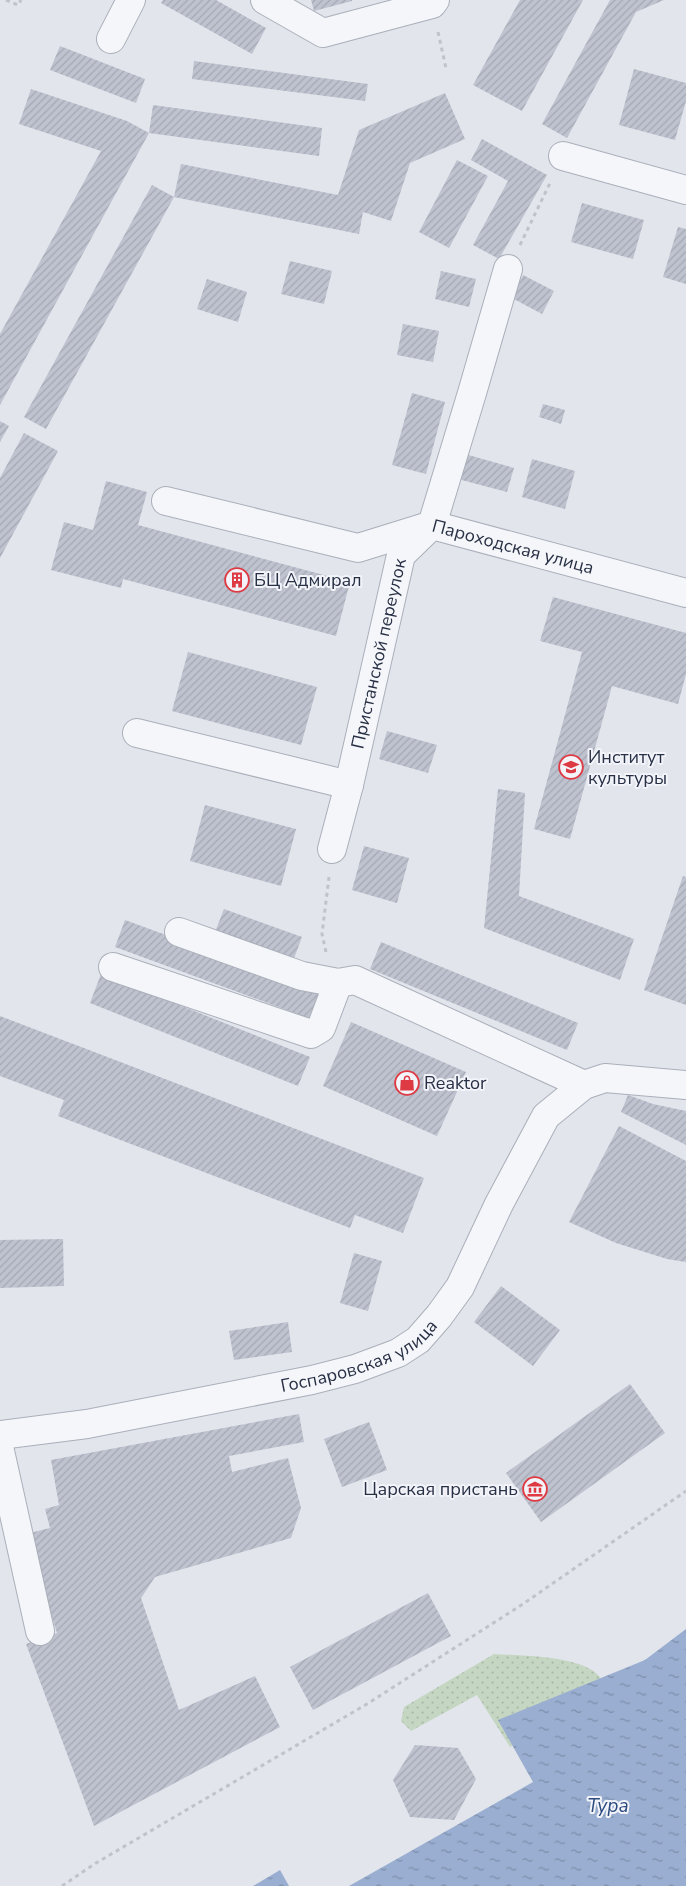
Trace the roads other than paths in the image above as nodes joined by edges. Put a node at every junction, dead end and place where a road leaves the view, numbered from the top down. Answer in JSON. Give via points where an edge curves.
{"nodes":[{"id":1,"x":131,"y":0,"type":"edge"},
{"id":2,"x":265,"y":0,"type":"edge"},
{"id":3,"x":433,"y":2,"type":"edge"},
{"id":4,"x":111,"y":39,"type":"dead end"},
{"id":5,"x":564,"y":156,"type":"road end"},
{"id":6,"x":686,"y":190,"type":"edge"},
{"id":7,"x":508,"y":269,"type":"road end"},
{"id":8,"x":166,"y":501,"type":"dead end"},
{"id":9,"x":432,"y":524,"type":"junction"},
{"id":10,"x":686,"y":592,"type":"edge"},
{"id":11,"x":137,"y":733,"type":"dead end"},
{"id":12,"x":349,"y":785,"type":"junction"},
{"id":13,"x":332,"y":849,"type":"road end"},
{"id":14,"x":179,"y":932,"type":"dead end"},
{"id":15,"x":113,"y":967,"type":"dead end"},
{"id":16,"x":346,"y":981,"type":"junction"},
{"id":17,"x":584,"y":1085,"type":"junction"},
{"id":18,"x":686,"y":1085,"type":"edge"},
{"id":19,"x":0,"y":1435,"type":"edge"},
{"id":20,"x":0,"y":1451,"type":"edge"},
{"id":21,"x":40,"y":1631,"type":"dead end"}],
"edges":[{"from":1,"to":4,"type":"street"},
{"from":2,"to":3,"type":"street","via":[[323,33]]},
{"from":5,"to":6,"type":"street"},
{"from":7,"to":9,"type":"street","name":"Пристанской переулок"},
{"from":8,"to":9,"type":"street","name":"Пароходская улица","via":[[358,548]]},
{"from":9,"to":10,"type":"street","name":"Пароходская улица"},
{"from":9,"to":12,"type":"street","name":"Пристанской переулок","via":[[401,555]]},
{"from":11,"to":12,"type":"street"},
{"from":12,"to":13,"type":"street","name":"Пристанской переулок"},
{"from":14,"to":16,"type":"street","via":[[302,976]]},
{"from":15,"to":16,"type":"street","via":[[311,1034],[321,1028]]},
{"from":16,"to":17,"type":"street"},
{"from":17,"to":18,"type":"street","via":[[605,1078]]},
{"from":17,"to":19,"type":"street","name":"Госпаровская улица","via":[[546,1116],[460,1287],[418,1340],[398,1353],[312,1380],[87,1424]]},
{"from":20,"to":21,"type":"street"}]}
